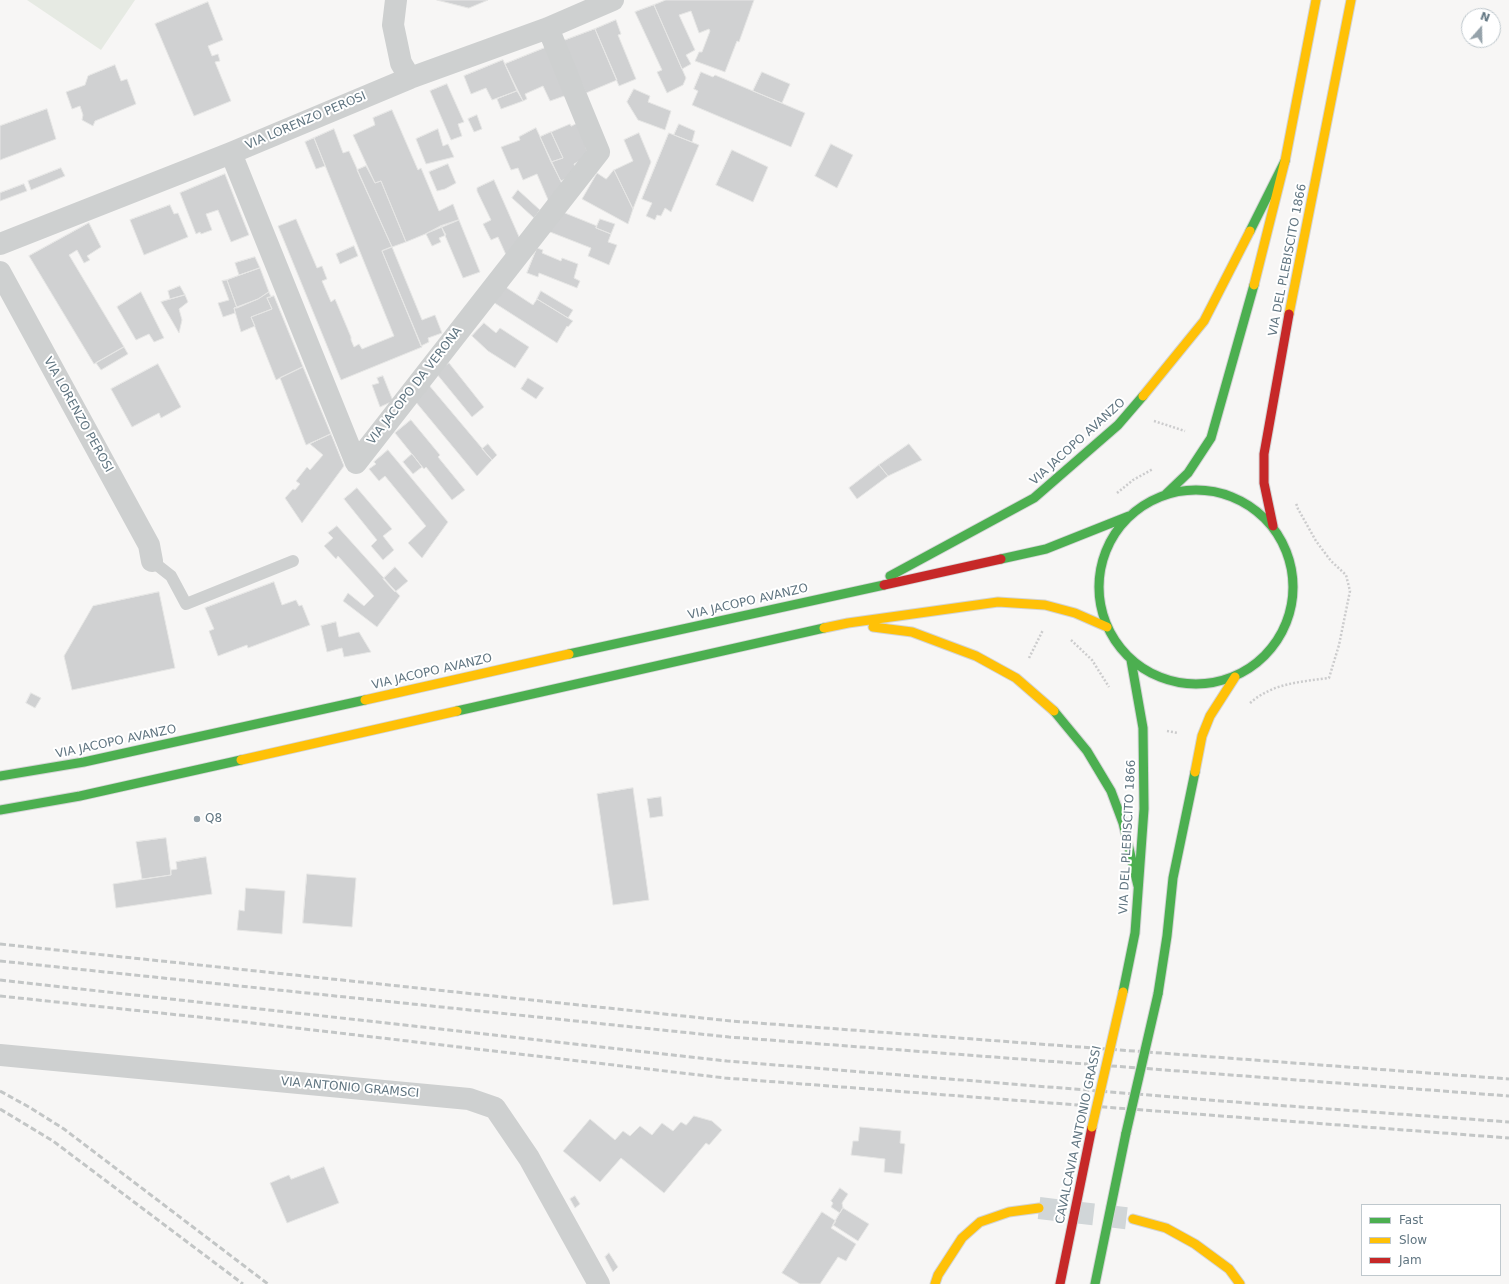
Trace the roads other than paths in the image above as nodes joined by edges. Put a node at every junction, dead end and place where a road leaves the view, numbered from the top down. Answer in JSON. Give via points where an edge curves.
{"nodes":[{"id":1,"x":396,"y":0,"type":"edge"},
{"id":2,"x":613,"y":0,"type":"edge"},
{"id":3,"x":1316,"y":0,"type":"edge"},
{"id":4,"x":1351,"y":0,"type":"edge"},
{"id":5,"x":567,"y":9,"type":"edge"},
{"id":6,"x":548,"y":28,"type":"junction"},
{"id":7,"x":410,"y":78,"type":"junction"},
{"id":8,"x":231,"y":153,"type":"junction"},
{"id":9,"x":1285,"y":161,"type":"junction"},
{"id":10,"x":0,"y":244,"type":"edge"},
{"id":11,"x":0,"y":272,"type":"edge"},
{"id":12,"x":1166,"y":494,"type":"junction"},
{"id":13,"x":1129,"y":516,"type":"junction"},
{"id":14,"x":1273,"y":526,"type":"junction"},
{"id":15,"x":152,"y":561,"type":"joint"},
{"id":16,"x":293,"y":561,"type":"dead end"},
{"id":17,"x":868,"y":588,"type":"junction"},
{"id":18,"x":848,"y":623,"type":"junction"},
{"id":19,"x":1107,"y":627,"type":"junction"},
{"id":20,"x":1131,"y":660,"type":"junction"},
{"id":21,"x":1235,"y":677,"type":"junction"},
{"id":22,"x":0,"y":776,"type":"edge"},
{"id":23,"x":0,"y":810,"type":"edge"},
{"id":24,"x":1138,"y":886,"type":"junction"},
{"id":25,"x":1123,"y":992,"type":"joint"},
{"id":26,"x":0,"y":1055,"type":"edge"},
{"id":27,"x":1038,"y":1208,"type":"tunnel mouth"},
{"id":28,"x":1133,"y":1219,"type":"tunnel mouth"},
{"id":29,"x":599,"y":1284,"type":"edge"},
{"id":30,"x":935,"y":1284,"type":"edge"},
{"id":31,"x":1060,"y":1284,"type":"edge"},
{"id":32,"x":1096,"y":1284,"type":"edge"},
{"id":33,"x":1240,"y":1284,"type":"edge"}],
"edges":[{"from":1,"to":7,"type":"street","via":[[393,25],[401,63]]},
{"from":2,"to":5,"type":"street","name":"VIA LORENZO PEROSI"},
{"from":3,"to":9,"type":"main road","name":"VIA DEL PLEBISCITO 1866"},
{"from":4,"to":14,"type":"main road","name":"VIA DEL PLEBISCITO 1866","via":[[1264,454],[1264,484]]},
{"from":5,"to":6,"type":"street","name":"VIA LORENZO PEROSI"},
{"from":6,"to":7,"type":"street","name":"VIA LORENZO PEROSI"},
{"from":6,"to":8,"type":"street","name":"VIA JACOPO DA VERONA","via":[[599,152],[356,463]]},
{"from":7,"to":8,"type":"street","name":"VIA LORENZO PEROSI"},
{"from":8,"to":10,"type":"street","name":"VIA LORENZO PEROSI"},
{"from":9,"to":12,"type":"main road","name":"VIA DEL PLEBISCITO 1866","via":[[1264,249],[1210,438],[1188,473]]},
{"from":9,"to":17,"type":"main road","name":"VIA JACOPO AVANZO","via":[[1204,321],[1118,425],[1034,498]]},
{"from":11,"to":15,"type":"street","name":"VIA LORENZO PEROSI","via":[[148,545]]},
{"from":12,"to":13,"type":"main road","via":[[1146,503]]},
{"from":12,"to":14,"type":"main road","via":[[1189,490],[1212,491],[1235,498],[1256,510]]},
{"from":13,"to":17,"type":"main road","name":"VIA JACOPO AVANZO","via":[[1046,549]]},
{"from":13,"to":19,"type":"main road","via":[[1114,534],[1103,556],[1098,580],[1100,604]]},
{"from":14,"to":21,"type":"main road","via":[[1290,561],[1294,584],[1292,607],[1285,628],[1272,648],[1256,665]]},
{"from":15,"to":16,"type":"lane","via":[[171,576],[186,604]]},
{"from":17,"to":22,"type":"main road","name":"VIA JACOPO AVANZO","via":[[84,762]]},
{"from":18,"to":19,"type":"main road","via":[[998,602],[1046,604]]},
{"from":18,"to":23,"type":"main road","via":[[88,794]]},
{"from":18,"to":24,"type":"main road","via":[[912,632],[976,656],[1016,678],[1057,714],[1087,751],[1111,791],[1123,823]]},
{"from":19,"to":20,"type":"main road","via":[[1117,645]]},
{"from":20,"to":21,"type":"main road","via":[[1146,671],[1180,684],[1217,682]]},
{"from":20,"to":24,"type":"main road","name":"VIA DEL PLEBISCITO 1866","via":[[1143,728],[1145,769]]},
{"from":21,"to":32,"type":"main road","bridge":true,"via":[[1210,716],[1202,736],[1173,878],[1158,994],[1102,1245]]},
{"from":24,"to":25,"type":"main road","name":"VIA DEL PLEBISCITO 1866","via":[[1135,932]]},
{"from":25,"to":31,"type":"main road","name":"CAVALCAVIA ANTONIO GRASSI","bridge":true},
{"from":26,"to":29,"type":"street","name":"VIA ANTONIO GRAMSCI","via":[[469,1099],[495,1108],[529,1158]]},
{"from":27,"to":30,"type":"main road","via":[[1009,1212],[980,1222],[962,1238]]},
{"from":28,"to":33,"type":"main road","via":[[1166,1228],[1195,1244],[1229,1268]]}]}
